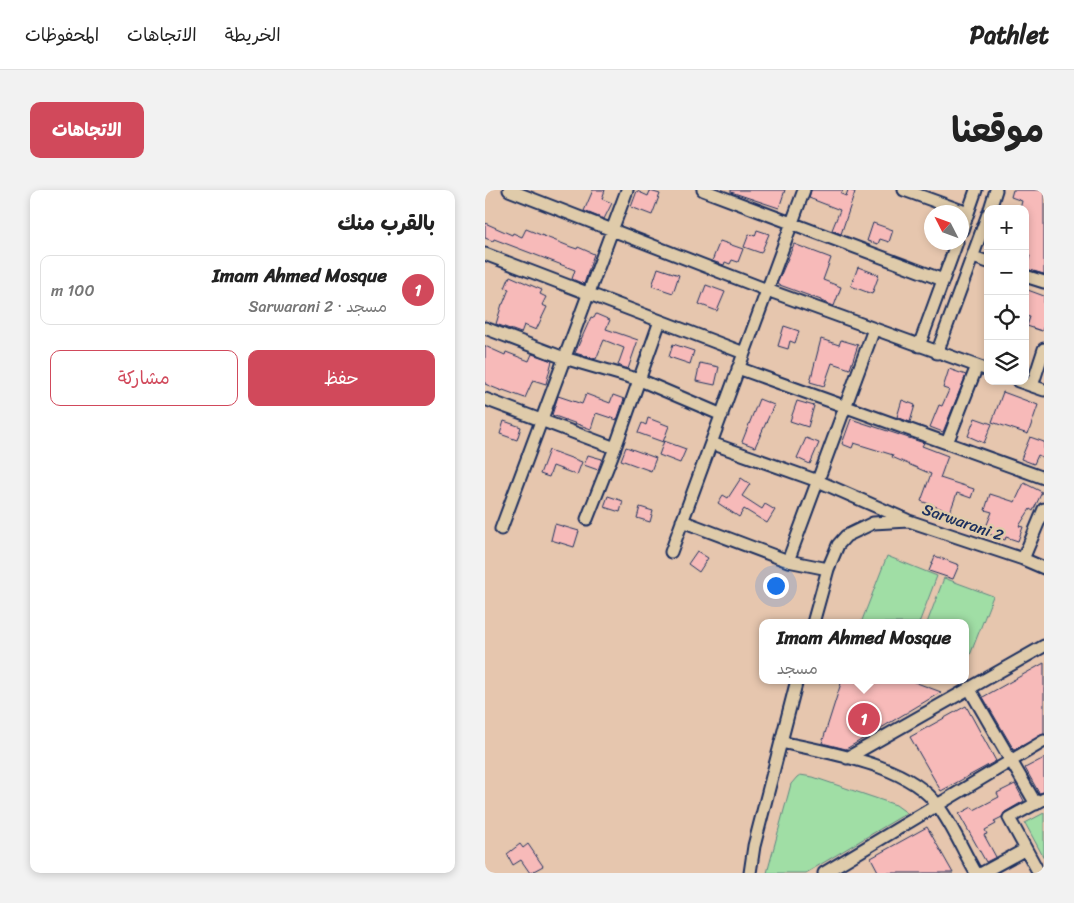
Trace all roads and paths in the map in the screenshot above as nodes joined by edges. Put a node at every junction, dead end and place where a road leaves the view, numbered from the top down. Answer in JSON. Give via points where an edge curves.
{"nodes":[{"id":1,"x":509,"y":190,"type":"edge"},
{"id":2,"x":627,"y":190,"type":"edge"},
{"id":3,"x":703,"y":190,"type":"edge"},
{"id":4,"x":804,"y":190,"type":"edge"},
{"id":5,"x":904,"y":190,"type":"edge"},
{"id":6,"x":976,"y":190,"type":"edge"},
{"id":7,"x":996,"y":190,"type":"edge"},
{"id":8,"x":945,"y":205,"type":"edge"},
{"id":9,"x":991,"y":205,"type":"edge"},
{"id":10,"x":969,"y":208,"type":"edge"},
{"id":11,"x":792,"y":223,"type":"junction"},
{"id":12,"x":984,"y":225,"type":"edge"},
{"id":13,"x":612,"y":230,"type":"junction"},
{"id":14,"x":954,"y":250,"type":"edge"},
{"id":15,"x":485,"y":254,"type":"edge"},
{"id":16,"x":973,"y":257,"type":"junction"},
{"id":17,"x":984,"y":261,"type":"edge"},
{"id":18,"x":1029,"y":277,"type":"edge"},
{"id":19,"x":943,"y":280,"type":"junction"},
{"id":20,"x":1044,"y":282,"type":"edge"},
{"id":21,"x":767,"y":290,"type":"junction"},
{"id":22,"x":589,"y":293,"type":"junction"},
{"id":23,"x":660,"y":321,"type":"junction"},
{"id":24,"x":485,"y":328,"type":"edge"},
{"id":25,"x":874,"y":329,"type":"junction"},
{"id":26,"x":919,"y":346,"type":"junction"},
{"id":27,"x":1044,"y":349,"type":"edge"},
{"id":28,"x":744,"y":353,"type":"junction"},
{"id":29,"x":937,"y":353,"type":"junction"},
{"id":30,"x":564,"y":358,"type":"junction"},
{"id":31,"x":738,"y":368,"type":"junction"},
{"id":32,"x":982,"y":368,"type":"edge"},
{"id":33,"x":640,"y":380,"type":"junction"},
{"id":34,"x":1029,"y":385,"type":"edge"},
{"id":35,"x":1032,"y":386,"type":"junction"},
{"id":36,"x":1044,"y":390,"type":"edge"},
{"id":37,"x":485,"y":399,"type":"edge"},
{"id":38,"x":845,"y":407,"type":"junction"},
{"id":39,"x":721,"y":414,"type":"junction"},
{"id":40,"x":542,"y":419,"type":"junction"},
{"id":41,"x":711,"y":442,"type":"junction"},
{"id":42,"x":947,"y":443,"type":"junction"},
{"id":43,"x":615,"y":448,"type":"junction"},
{"id":44,"x":1044,"y":478,"type":"edge"},
{"id":45,"x":818,"y":481,"type":"junction"},
{"id":46,"x":1044,"y":509,"type":"edge"},
{"id":47,"x":587,"y":519,"type":"dead end"},
{"id":48,"x":683,"y":521,"type":"junction"},
{"id":49,"x":909,"y":521,"type":"junction"},
{"id":50,"x":501,"y":529,"type":"dead end"},
{"id":51,"x":671,"y":552,"type":"dead end"},
{"id":52,"x":1023,"y":559,"type":"junction"},
{"id":53,"x":788,"y":561,"type":"junction"},
{"id":54,"x":1044,"y":568,"type":"edge"},
{"id":55,"x":828,"y":569,"type":"junction"},
{"id":56,"x":814,"y":619,"type":"edge"},
{"id":57,"x":1044,"y":646,"type":"edge"},
{"id":58,"x":796,"y":684,"type":"edge"},
{"id":59,"x":969,"y":688,"type":"junction"},
{"id":60,"x":781,"y":742,"type":"junction"},
{"id":61,"x":1044,"y":742,"type":"edge"},
{"id":62,"x":847,"y":758,"type":"junction"},
{"id":63,"x":1011,"y":761,"type":"junction"},
{"id":64,"x":1040,"y":802,"type":"edge"},
{"id":65,"x":938,"y":805,"type":"junction"},
{"id":66,"x":1026,"y":849,"type":"junction"},
{"id":67,"x":750,"y":873,"type":"edge"},
{"id":68,"x":824,"y":873,"type":"edge"},
{"id":69,"x":976,"y":873,"type":"edge"},
{"id":70,"x":982,"y":873,"type":"edge"},
{"id":71,"x":1039,"y":873,"type":"edge"}],
"edges":[{"from":1,"to":13,"type":"street"},
{"from":2,"to":13,"type":"street"},
{"from":3,"to":11,"type":"street"},
{"from":4,"to":11,"type":"street"},
{"from":5,"to":8,"type":"street"},
{"from":6,"to":10,"type":"street"},
{"from":7,"to":9,"type":"street"},
{"from":11,"to":19,"type":"street"},
{"from":11,"to":21,"type":"street"},
{"from":12,"to":16,"type":"street"},
{"from":13,"to":21,"type":"street"},
{"from":13,"to":22,"type":"street"},
{"from":14,"to":19,"type":"street"},
{"from":15,"to":22,"type":"street"},
{"from":16,"to":17,"type":"street"},
{"from":16,"to":29,"type":"street"},
{"from":18,"to":20,"type":"street"},
{"from":19,"to":26,"type":"street"},
{"from":21,"to":25,"type":"street"},
{"from":21,"to":28,"type":"street"},
{"from":22,"to":23,"type":"street"},
{"from":22,"to":30,"type":"street"},
{"from":23,"to":28,"type":"street"},
{"from":23,"to":33,"type":"street"},
{"from":24,"to":30,"type":"street"},
{"from":25,"to":26,"type":"street"},
{"from":25,"to":38,"type":"street"},
{"from":26,"to":29,"type":"street"},
{"from":27,"to":35,"type":"street"},
{"from":28,"to":31,"type":"street"},
{"from":29,"to":32,"type":"street"},
{"from":30,"to":33,"type":"street"},
{"from":30,"to":40,"type":"street"},
{"from":31,"to":38,"type":"street"},
{"from":31,"to":39,"type":"street"},
{"from":32,"to":42,"type":"street"},
{"from":33,"to":39,"type":"street"},
{"from":33,"to":43,"type":"street"},
{"from":34,"to":35,"type":"street"},
{"from":35,"to":36,"type":"street"},
{"from":37,"to":40,"type":"street"},
{"from":38,"to":42,"type":"street"},
{"from":38,"to":45,"type":"street"},
{"from":39,"to":41,"type":"street"},
{"from":40,"to":43,"type":"street"},
{"from":40,"to":50,"type":"street"},
{"from":41,"to":45,"type":"street"},
{"from":41,"to":48,"type":"street"},
{"from":42,"to":44,"type":"street"},
{"from":43,"to":47,"type":"street"},
{"from":45,"to":49,"type":"street"},
{"from":45,"to":53,"type":"street"},
{"from":46,"to":52,"type":"street"},
{"from":48,"to":51,"type":"street"},
{"from":48,"to":53,"type":"street"},
{"from":49,"to":52,"type":"street","name":"Sarwarani 2"},
{"from":49,"to":55,"type":"street","name":"Sarwarani 2","via":[[873,523],[846,536],[838,545]]},
{"from":52,"to":54,"type":"street","name":"Sarwarani 2"},
{"from":53,"to":55,"type":"street"},
{"from":55,"to":56,"type":"street","name":"Sarwarani 2"},
{"from":57,"to":59,"type":"street"},
{"from":58,"to":60,"type":"street"},
{"from":59,"to":62,"type":"street"},
{"from":59,"to":63,"type":"street"},
{"from":60,"to":62,"type":"street"},
{"from":60,"to":67,"type":"street","via":[[753,846]]},
{"from":61,"to":63,"type":"street"},
{"from":62,"to":65,"type":"street","via":[[869,763],[915,783]]},
{"from":63,"to":64,"type":"street"},
{"from":63,"to":65,"type":"street"},
{"from":64,"to":66,"type":"street","via":[[1009,818]]},
{"from":65,"to":68,"type":"street"},
{"from":65,"to":69,"type":"street"},
{"from":66,"to":70,"type":"street"},
{"from":66,"to":71,"type":"street"}]}
